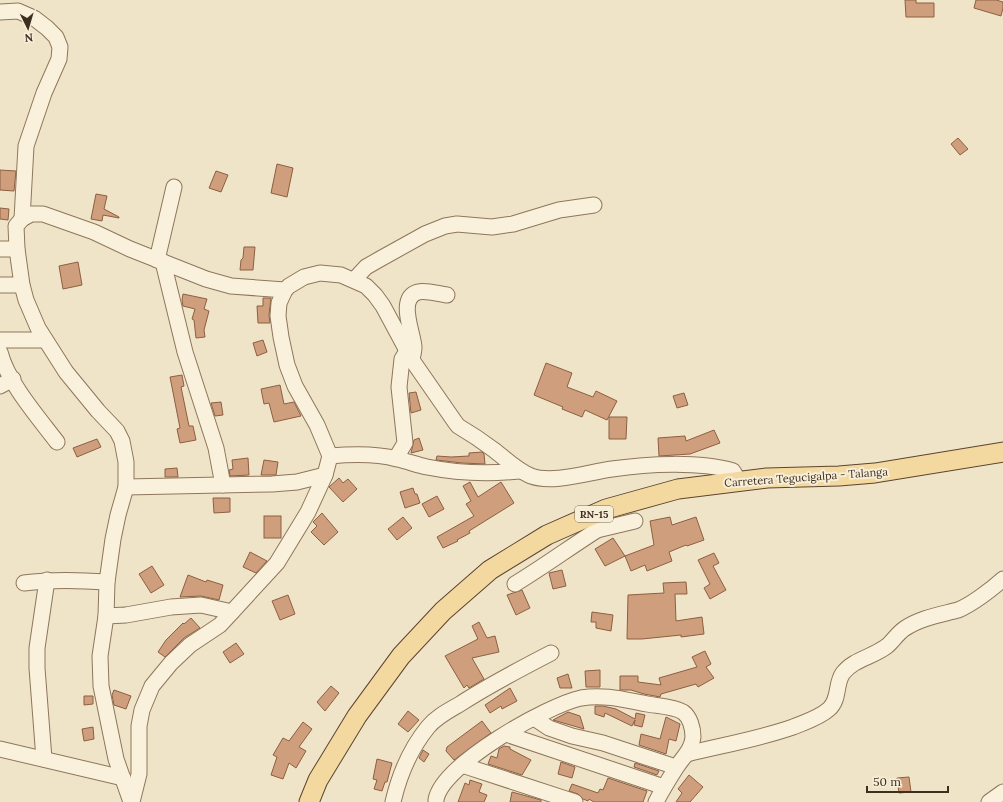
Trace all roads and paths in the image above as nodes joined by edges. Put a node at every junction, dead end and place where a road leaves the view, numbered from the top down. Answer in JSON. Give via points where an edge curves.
{"nodes":[{"id":1,"x":0,"y":12,"type":"edge"},
{"id":2,"x":174,"y":187,"type":"dead end"},
{"id":3,"x":594,"y":205,"type":"dead end"},
{"id":4,"x":22,"y":219,"type":"junction"},
{"id":5,"x":0,"y":249,"type":"edge"},
{"id":6,"x":17,"y":249,"type":"junction"},
{"id":7,"x":160,"y":261,"type":"junction"},
{"id":8,"x":354,"y":280,"type":"junction"},
{"id":9,"x":0,"y":285,"type":"edge"},
{"id":10,"x":22,"y":285,"type":"junction"},
{"id":11,"x":285,"y":290,"type":"junction"},
{"id":12,"x":447,"y":295,"type":"dead end"},
{"id":13,"x":0,"y":340,"type":"edge"},
{"id":14,"x":45,"y":340,"type":"junction"},
{"id":15,"x":0,"y":352,"type":"edge"},
{"id":16,"x":409,"y":355,"type":"junction"},
{"id":17,"x":6,"y":382,"type":"edge"},
{"id":18,"x":57,"y":442,"type":"dead end"},
{"id":19,"x":1003,"y":452,"type":"edge"},
{"id":20,"x":330,"y":456,"type":"junction"},
{"id":21,"x":396,"y":458,"type":"junction"},
{"id":22,"x":519,"y":471,"type":"junction"},
{"id":23,"x":325,"y":475,"type":"junction"},
{"id":24,"x":738,"y":481,"type":"junction"},
{"id":25,"x":223,"y":485,"type":"junction"},
{"id":26,"x":126,"y":488,"type":"junction"},
{"id":27,"x":634,"y":521,"type":"dead end"},
{"id":28,"x":595,"y":522,"type":"junction"},
{"id":29,"x":1003,"y":579,"type":"edge"},
{"id":30,"x":47,"y":580,"type":"junction"},
{"id":31,"x":107,"y":582,"type":"junction"},
{"id":32,"x":24,"y":584,"type":"dead end"},
{"id":33,"x":514,"y":584,"type":"dead end"},
{"id":34,"x":232,"y":612,"type":"junction"},
{"id":35,"x":106,"y":616,"type":"junction"},
{"id":36,"x":551,"y":653,"type":"dead end"},
{"id":37,"x":534,"y":718,"type":"junction"},
{"id":38,"x":506,"y":734,"type":"junction"},
{"id":39,"x":0,"y":749,"type":"edge"},
{"id":40,"x":687,"y":754,"type":"junction"},
{"id":41,"x":44,"y":759,"type":"junction"},
{"id":42,"x":462,"y":765,"type":"junction"},
{"id":43,"x":676,"y":767,"type":"junction"},
{"id":44,"x":123,"y":778,"type":"junction"},
{"id":45,"x":664,"y":787,"type":"junction"},
{"id":46,"x":1003,"y":792,"type":"edge"},
{"id":47,"x":437,"y":801,"type":"edge"},
{"id":48,"x":132,"y":802,"type":"edge"},
{"id":49,"x":309,"y":802,"type":"edge"},
{"id":50,"x":393,"y":802,"type":"edge"},
{"id":51,"x":575,"y":802,"type":"edge"},
{"id":52,"x":656,"y":802,"type":"edge"},
{"id":53,"x":989,"y":802,"type":"edge"}],
"edges":[{"from":1,"to":4,"type":"street","via":[[18,11],[34,18],[56,37],[60,47],[59,59],[26,146]]},
{"from":2,"to":7,"type":"street"},
{"from":3,"to":8,"type":"street","via":[[559,210],[513,224],[492,227],[457,224],[445,226],[425,234],[366,267]]},
{"from":4,"to":6,"type":"street","via":[[16,226]]},
{"from":4,"to":7,"type":"street","via":[[31,214],[43,214],[94,232]]},
{"from":5,"to":6,"type":"street"},
{"from":6,"to":10,"type":"street"},
{"from":7,"to":11,"type":"street","via":[[231,286]]},
{"from":7,"to":25,"type":"street","via":[[185,352],[216,448]]},
{"from":8,"to":11,"type":"street","via":[[341,275],[320,273],[304,277]]},
{"from":8,"to":16,"type":"street","via":[[366,286],[375,295]]},
{"from":9,"to":10,"type":"street"},
{"from":10,"to":14,"type":"street","via":[[26,300]]},
{"from":11,"to":20,"type":"street","via":[[279,303],[278,316],[287,365]]},
{"from":12,"to":16,"type":"street","via":[[419,292],[411,296],[407,312],[414,346]]},
{"from":13,"to":14,"type":"street"},
{"from":14,"to":26,"type":"street","via":[[66,372],[117,431],[122,441],[126,462]]},
{"from":15,"to":17,"type":"street"},
{"from":16,"to":21,"type":"street","via":[[402,359],[399,387],[405,443]]},
{"from":16,"to":22,"type":"street","via":[[458,426],[492,448]]},
{"from":17,"to":18,"type":"street","via":[[26,400]]},
{"from":19,"to":24,"type":"main road","name":"Carretera Tegucigalpa - Talanga","number":"RN-15","via":[[875,473]]},
{"from":20,"to":21,"type":"street","via":[[352,454]]},
{"from":20,"to":23,"type":"street"},
{"from":21,"to":22,"type":"street","via":[[427,467],[463,472]]},
{"from":22,"to":24,"type":"street","via":[[542,478],[556,478],[652,464],[721,467],[733,471]]},
{"from":23,"to":25,"type":"street","via":[[297,482]]},
{"from":23,"to":34,"type":"street","via":[[308,512],[280,559]]},
{"from":24,"to":28,"type":"main road","name":"Carretera Tegucigalpa - Talanga","number":"RN-15","via":[[678,489],[606,509]]},
{"from":25,"to":26,"type":"street"},
{"from":26,"to":31,"type":"street","via":[[118,514]]},
{"from":27,"to":28,"type":"street"},
{"from":28,"to":33,"type":"street","via":[[548,564]]},
{"from":28,"to":49,"type":"main road","name":"Carretera Tegucigalpa - Talanga","number":"RN-15","via":[[547,535],[490,570],[443,611],[401,656],[357,716],[318,780]]},
{"from":29,"to":40,"type":"street","via":[[992,589],[958,609],[924,619],[908,627],[880,651],[864,657],[849,667],[840,679],[834,704],[808,722],[775,733]]},
{"from":30,"to":31,"type":"street"},
{"from":30,"to":32,"type":"street"},
{"from":30,"to":41,"type":"street","via":[[37,668]]},
{"from":31,"to":35,"type":"street"},
{"from":34,"to":35,"type":"street","via":[[201,605]]},
{"from":34,"to":48,"type":"street","via":[[220,625],[190,645],[152,686],[140,721],[139,774]]},
{"from":35,"to":44,"type":"street","via":[[100,656],[101,686],[116,759]]},
{"from":36,"to":50,"type":"street","via":[[436,718],[414,749]]},
{"from":37,"to":38,"type":"street"},
{"from":37,"to":40,"type":"street","via":[[561,704],[598,696],[668,707],[683,712],[692,726],[692,744]]},
{"from":37,"to":43,"type":"street","via":[[549,728],[572,736],[603,743]]},
{"from":38,"to":42,"type":"street"},
{"from":38,"to":45,"type":"street"},
{"from":39,"to":41,"type":"street"},
{"from":40,"to":43,"type":"street"},
{"from":41,"to":44,"type":"street"},
{"from":42,"to":47,"type":"street","via":[[444,784],[437,795]]},
{"from":42,"to":51,"type":"street"},
{"from":43,"to":45,"type":"street"},
{"from":44,"to":48,"type":"street"},
{"from":45,"to":52,"type":"street"},
{"from":46,"to":53,"type":"street"}]}
